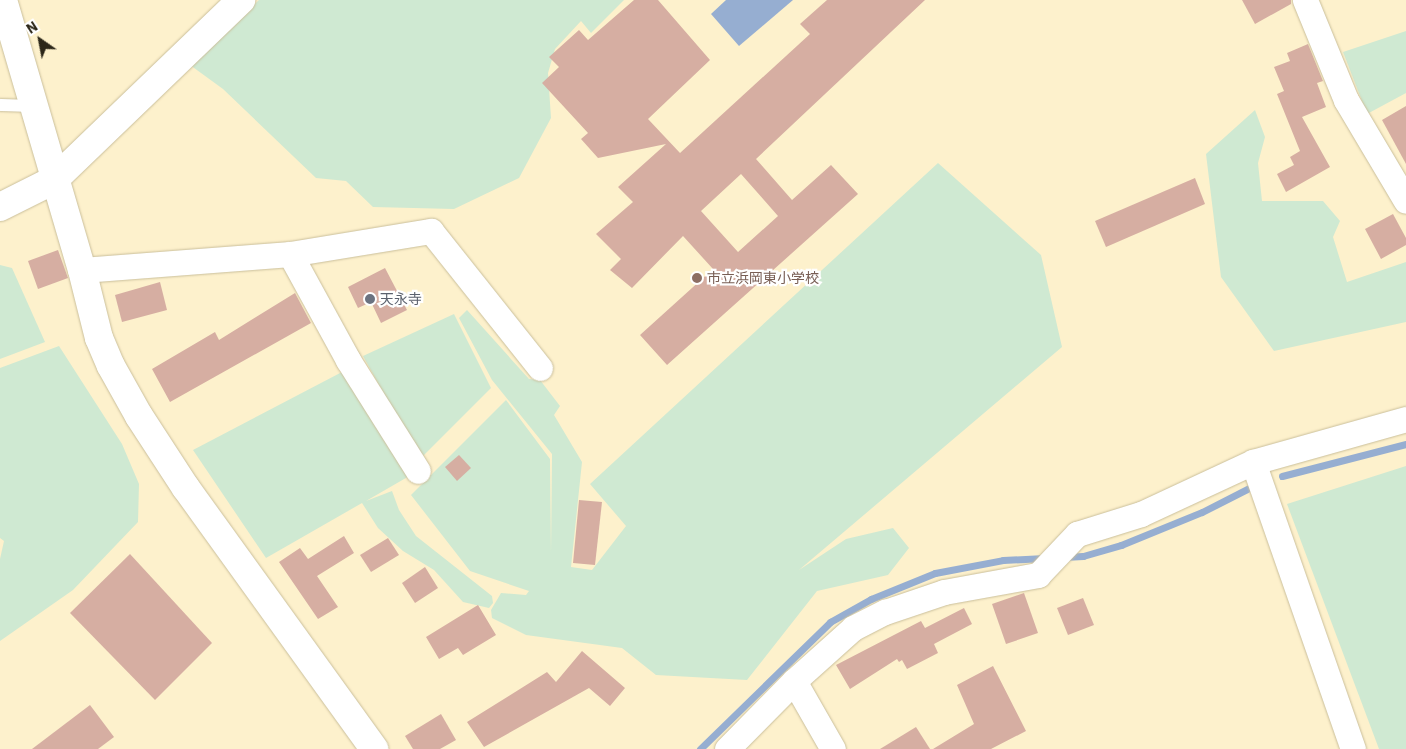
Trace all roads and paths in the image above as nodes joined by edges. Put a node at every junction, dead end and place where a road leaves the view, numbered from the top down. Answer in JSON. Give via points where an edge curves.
{"nodes":[{"id":1,"x":3,"y":0,"type":"edge"},
{"id":2,"x":240,"y":0,"type":"edge"},
{"id":3,"x":1306,"y":0,"type":"edge"},
{"id":4,"x":0,"y":105,"type":"edge"},
{"id":5,"x":33,"y":106,"type":"junction"},
{"id":6,"x":54,"y":180,"type":"junction"},
{"id":7,"x":1406,"y":202,"type":"edge"},
{"id":8,"x":0,"y":207,"type":"edge"},
{"id":9,"x":290,"y":254,"type":"junction"},
{"id":10,"x":82,"y":270,"type":"junction"},
{"id":11,"x":540,"y":368,"type":"dead end"},
{"id":12,"x":1406,"y":419,"type":"edge"},
{"id":13,"x":1253,"y":462,"type":"junction"},
{"id":14,"x":418,"y":471,"type":"dead end"},
{"id":15,"x":794,"y":681,"type":"junction"},
{"id":16,"x":374,"y":749,"type":"edge"},
{"id":17,"x":727,"y":749,"type":"edge"},
{"id":18,"x":833,"y":749,"type":"edge"},
{"id":19,"x":1353,"y":749,"type":"edge"}],
"edges":[{"from":1,"to":5,"type":"street"},
{"from":2,"to":6,"type":"street"},
{"from":3,"to":7,"type":"street","via":[[1346,100]]},
{"from":4,"to":5,"type":"lane"},
{"from":5,"to":6,"type":"street"},
{"from":6,"to":8,"type":"street"},
{"from":6,"to":10,"type":"street"},
{"from":9,"to":10,"type":"street"},
{"from":9,"to":11,"type":"street","via":[[431,232]]},
{"from":9,"to":14,"type":"street","via":[[348,360]]},
{"from":10,"to":16,"type":"street","via":[[98,338],[138,416]]},
{"from":12,"to":13,"type":"street"},
{"from":13,"to":15,"type":"street","via":[[1141,514],[1077,534],[1038,575],[944,592],[885,612],[853,628]]},
{"from":13,"to":19,"type":"street"},
{"from":15,"to":17,"type":"street"},
{"from":15,"to":18,"type":"street"}]}
